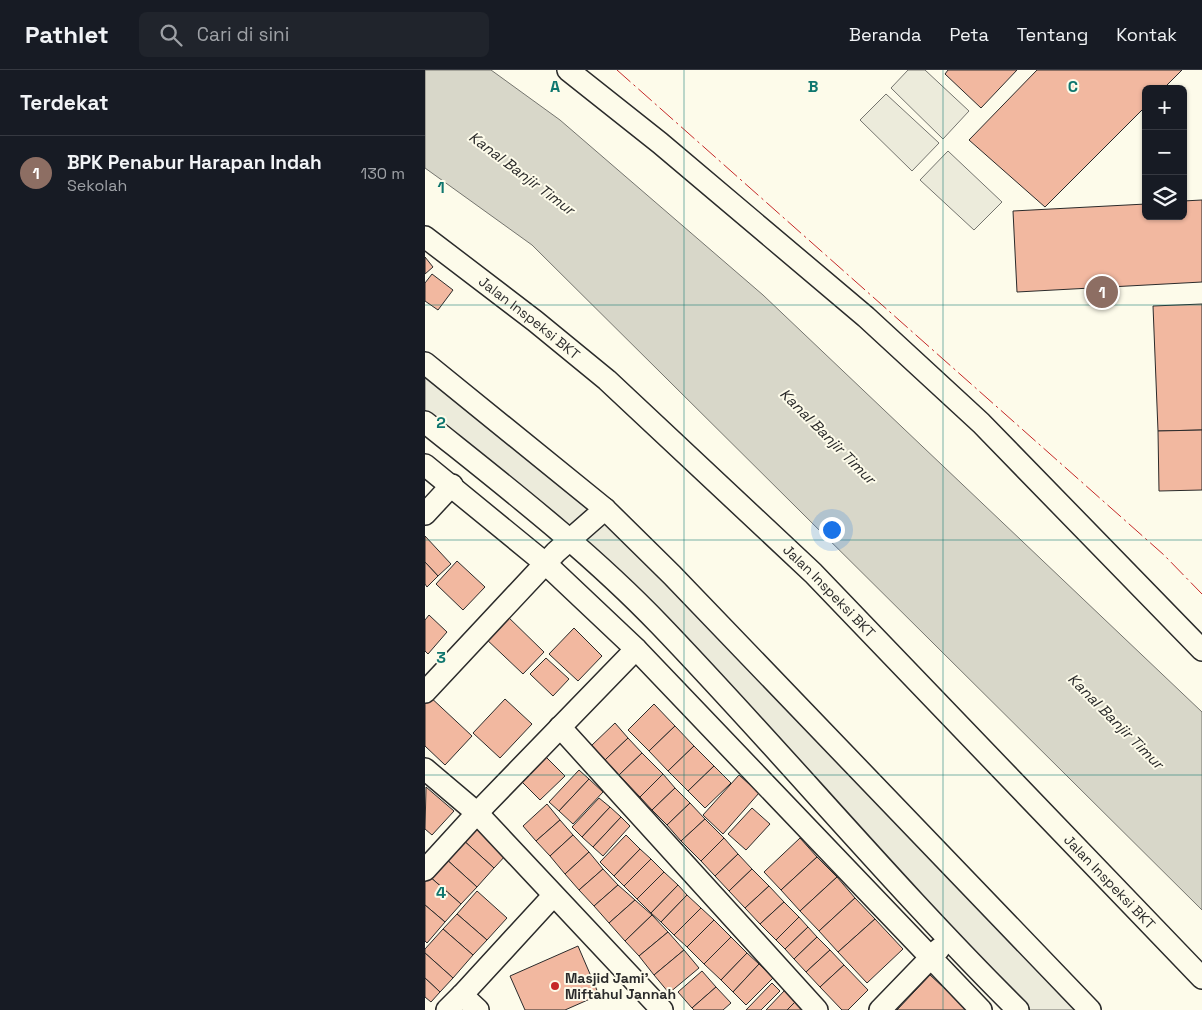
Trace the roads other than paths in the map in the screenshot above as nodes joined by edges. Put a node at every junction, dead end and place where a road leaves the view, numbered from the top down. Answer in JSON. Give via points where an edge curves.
{"nodes":[{"id":1,"x":568,"y":70,"type":"edge"},
{"id":2,"x":425,"y":238,"type":"edge"},
{"id":3,"x":425,"y":363,"type":"edge"},
{"id":4,"x":425,"y":422,"type":"edge"},
{"id":5,"x":425,"y":465,"type":"edge"},
{"id":6,"x":452,"y":485,"type":"junction"},
{"id":7,"x":605,"y":509,"type":"junction"},
{"id":8,"x":425,"y":514,"type":"edge"},
{"id":9,"x":571,"y":540,"type":"junction"},
{"id":10,"x":546,"y":564,"type":"junction"},
{"id":11,"x":635,"y":649,"type":"junction"},
{"id":12,"x":1202,"y":650,"type":"edge"},
{"id":13,"x":425,"y":692,"type":"edge"},
{"id":14,"x":560,"y":727,"type":"junction"},
{"id":15,"x":425,"y":769,"type":"edge"},
{"id":16,"x":477,"y":813,"type":"junction"},
{"id":17,"x":425,"y":870,"type":"edge"},
{"id":18,"x":553,"y":896,"type":"junction"},
{"id":19,"x":947,"y":939,"type":"junction"},
{"id":20,"x":930,"y":959,"type":"junction"},
{"id":21,"x":1202,"y":978,"type":"edge"},
{"id":22,"x":455,"y":1003,"type":"edge"},
{"id":23,"x":478,"y":1010,"type":"edge"},
{"id":24,"x":662,"y":1010,"type":"edge"},
{"id":25,"x":817,"y":1010,"type":"edge"},
{"id":26,"x":880,"y":1010,"type":"edge"},
{"id":27,"x":981,"y":1010,"type":"edge"},
{"id":28,"x":1018,"y":1010,"type":"edge"},
{"id":29,"x":1090,"y":1010,"type":"edge"}],
"edges":[{"from":1,"to":12,"type":"street","via":[[866,316],[987,430]]},
{"from":2,"to":21,"type":"street","name":"Jalan Inspeksi BKT","via":[[607,380],[799,559]]},
{"from":3,"to":7,"type":"street"},
{"from":4,"to":9,"type":"street"},
{"from":5,"to":6,"type":"street"},
{"from":6,"to":8,"type":"street"},
{"from":6,"to":10,"type":"street"},
{"from":7,"to":9,"type":"street"},
{"from":7,"to":29,"type":"street","via":[[672,574]]},
{"from":9,"to":10,"type":"street"},
{"from":9,"to":19,"type":"street","via":[[659,625]]},
{"from":10,"to":11,"type":"street"},
{"from":10,"to":13,"type":"street"},
{"from":11,"to":14,"type":"street"},
{"from":11,"to":20,"type":"street"},
{"from":14,"to":16,"type":"street"},
{"from":14,"to":25,"type":"street"},
{"from":15,"to":16,"type":"street"},
{"from":16,"to":17,"type":"street"},
{"from":16,"to":18,"type":"street"},
{"from":18,"to":22,"type":"street"},
{"from":18,"to":24,"type":"street"},
{"from":19,"to":20,"type":"street"},
{"from":19,"to":28,"type":"street"},
{"from":20,"to":26,"type":"street"},
{"from":20,"to":27,"type":"street"},
{"from":22,"to":23,"type":"street"}]}
